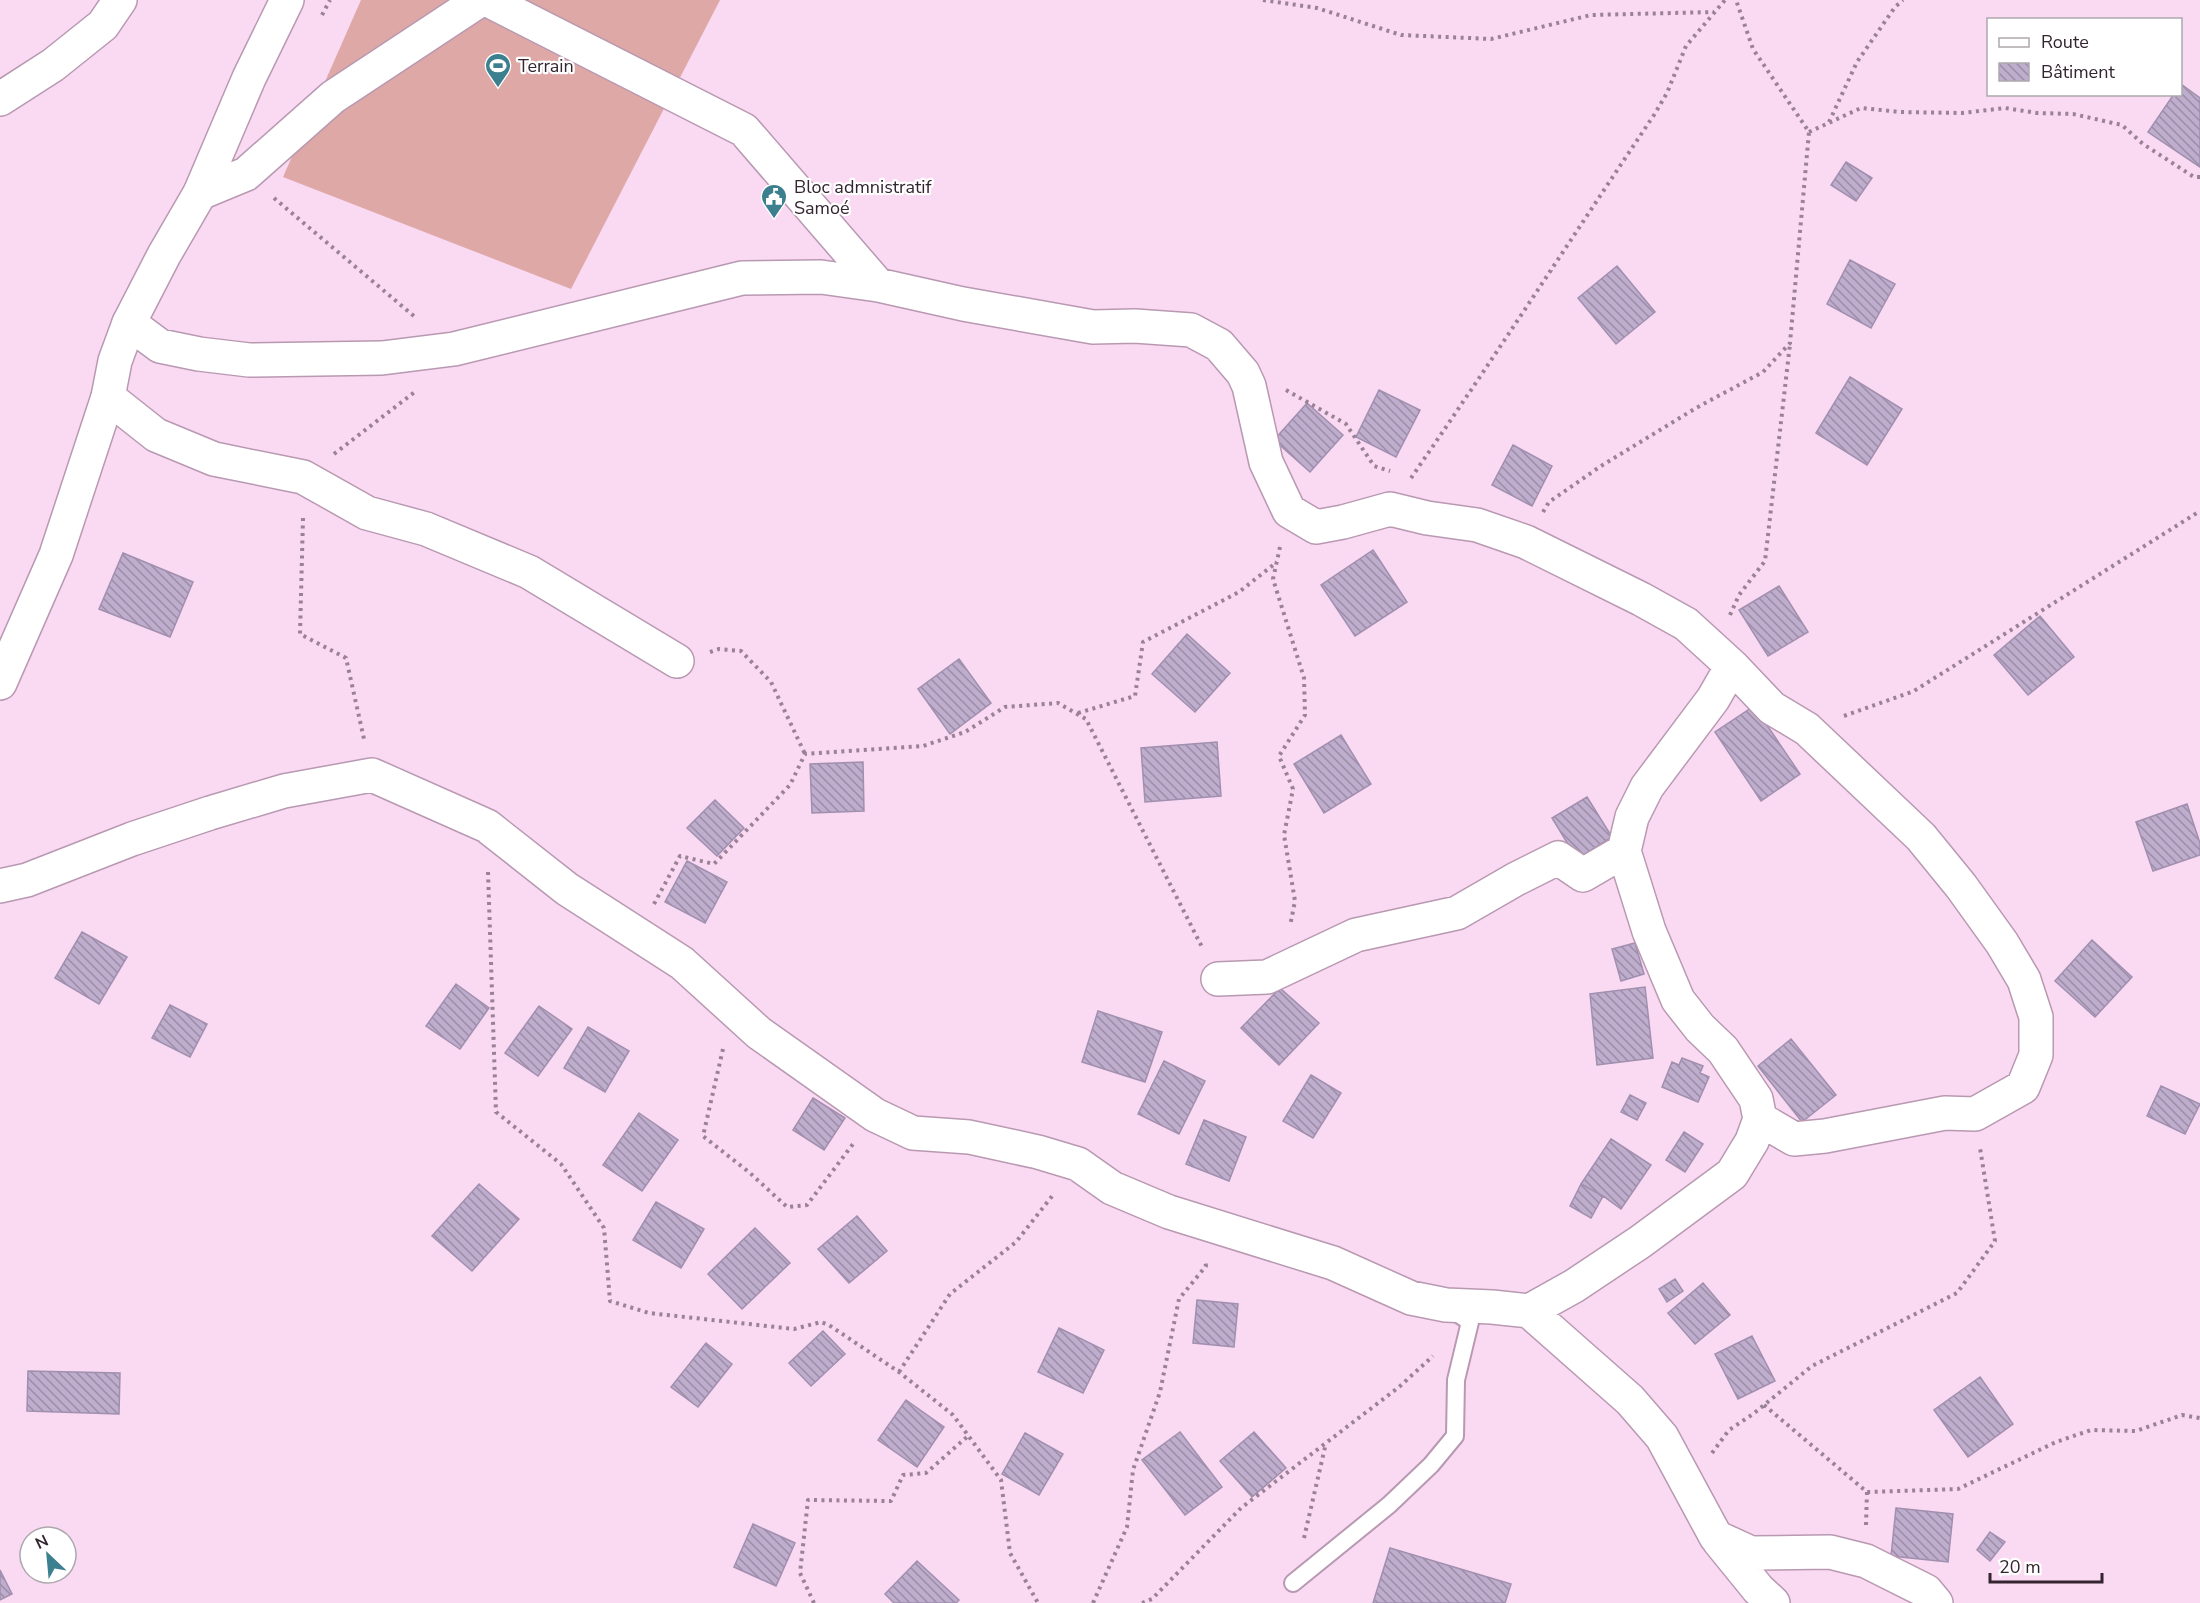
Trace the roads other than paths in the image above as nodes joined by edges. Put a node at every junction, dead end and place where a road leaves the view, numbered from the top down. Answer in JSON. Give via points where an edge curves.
{"nodes":[{"id":1,"x":120,"y":0,"type":"edge"},
{"id":2,"x":287,"y":0,"type":"edge"},
{"id":3,"x":480,"y":0,"type":"edge"},
{"id":4,"x":488,"y":0,"type":"edge"},
{"id":5,"x":0,"y":99,"type":"edge"},
{"id":6,"x":200,"y":193,"type":"junction"},
{"id":7,"x":878,"y":285,"type":"junction"},
{"id":8,"x":129,"y":323,"type":"junction"},
{"id":9,"x":108,"y":397,"type":"junction"},
{"id":10,"x":1723,"y":658,"type":"junction"},
{"id":11,"x":677,"y":661,"type":"road end"},
{"id":12,"x":0,"y":683,"type":"edge"},
{"id":13,"x":1624,"y":851,"type":"junction"},
{"id":14,"x":0,"y":886,"type":"edge"},
{"id":15,"x":1218,"y":979,"type":"road end"},
{"id":16,"x":1760,"y":1119,"type":"junction"},
{"id":17,"x":1529,"y":1311,"type":"junction"},
{"id":18,"x":1458,"y":1314,"type":"junction"},
{"id":19,"x":1716,"y":1538,"type":"junction"},
{"id":20,"x":1293,"y":1583,"type":"road end"},
{"id":21,"x":1773,"y":1603,"type":"edge"},
{"id":22,"x":1936,"y":1603,"type":"edge"}],
"edges":[{"from":1,"to":5,"type":"street","via":[[103,25],[53,65]]},
{"from":2,"to":6,"type":"street"},
{"from":3,"to":6,"type":"street","via":[[333,97],[246,174]]},
{"from":4,"to":7,"type":"street","via":[[744,130]]},
{"from":6,"to":8,"type":"street"},
{"from":7,"to":8,"type":"street","via":[[821,277],[742,278],[454,349],[382,358],[249,360],[199,354],[160,346]]},
{"from":7,"to":10,"type":"street","via":[[1093,327],[1191,330],[1219,345],[1243,373],[1266,462],[1289,511],[1316,526],[1390,508],[1427,519],[1477,525],[1589,571],[1686,624]]},
{"from":8,"to":9,"type":"street","via":[[115,361]]},
{"from":9,"to":11,"type":"street","via":[[156,435],[214,459],[303,477],[367,513],[426,529],[529,572]]},
{"from":9,"to":12,"type":"street","via":[[56,555]]},
{"from":10,"to":13,"type":"street","via":[[1713,699],[1647,787],[1632,817]]},
{"from":10,"to":16,"type":"street","via":[[1772,708],[1807,729],[1921,837],[1995,933],[2024,980],[2036,1017],[2036,1055],[2024,1086],[1975,1114],[1945,1113],[1794,1139]]},
{"from":13,"to":15,"type":"street","via":[[1583,875],[1558,858],[1457,913],[1356,935],[1267,977]]},
{"from":13,"to":16,"type":"street","via":[[1649,931],[1678,1000],[1723,1050],[1756,1099]]},
{"from":14,"to":18,"type":"street","via":[[27,880],[210,813],[284,791],[372,775],[487,826],[567,889],[682,963],[759,1033],[875,1115],[913,1133],[969,1137],[1078,1164],[1112,1188],[1203,1223],[1333,1263]]},
{"from":16,"to":17,"type":"street","via":[[1732,1174],[1640,1242]]},
{"from":17,"to":18,"type":"street","via":[[1492,1307]]},
{"from":17,"to":19,"type":"street","via":[[1630,1400],[1662,1437]]},
{"from":18,"to":20,"type":"lane","via":[[1455,1436],[1389,1505]]},
{"from":19,"to":21,"type":"street"},
{"from":19,"to":22,"type":"street","via":[[1750,1553],[1830,1552],[1866,1561],[1926,1591]]}]}
